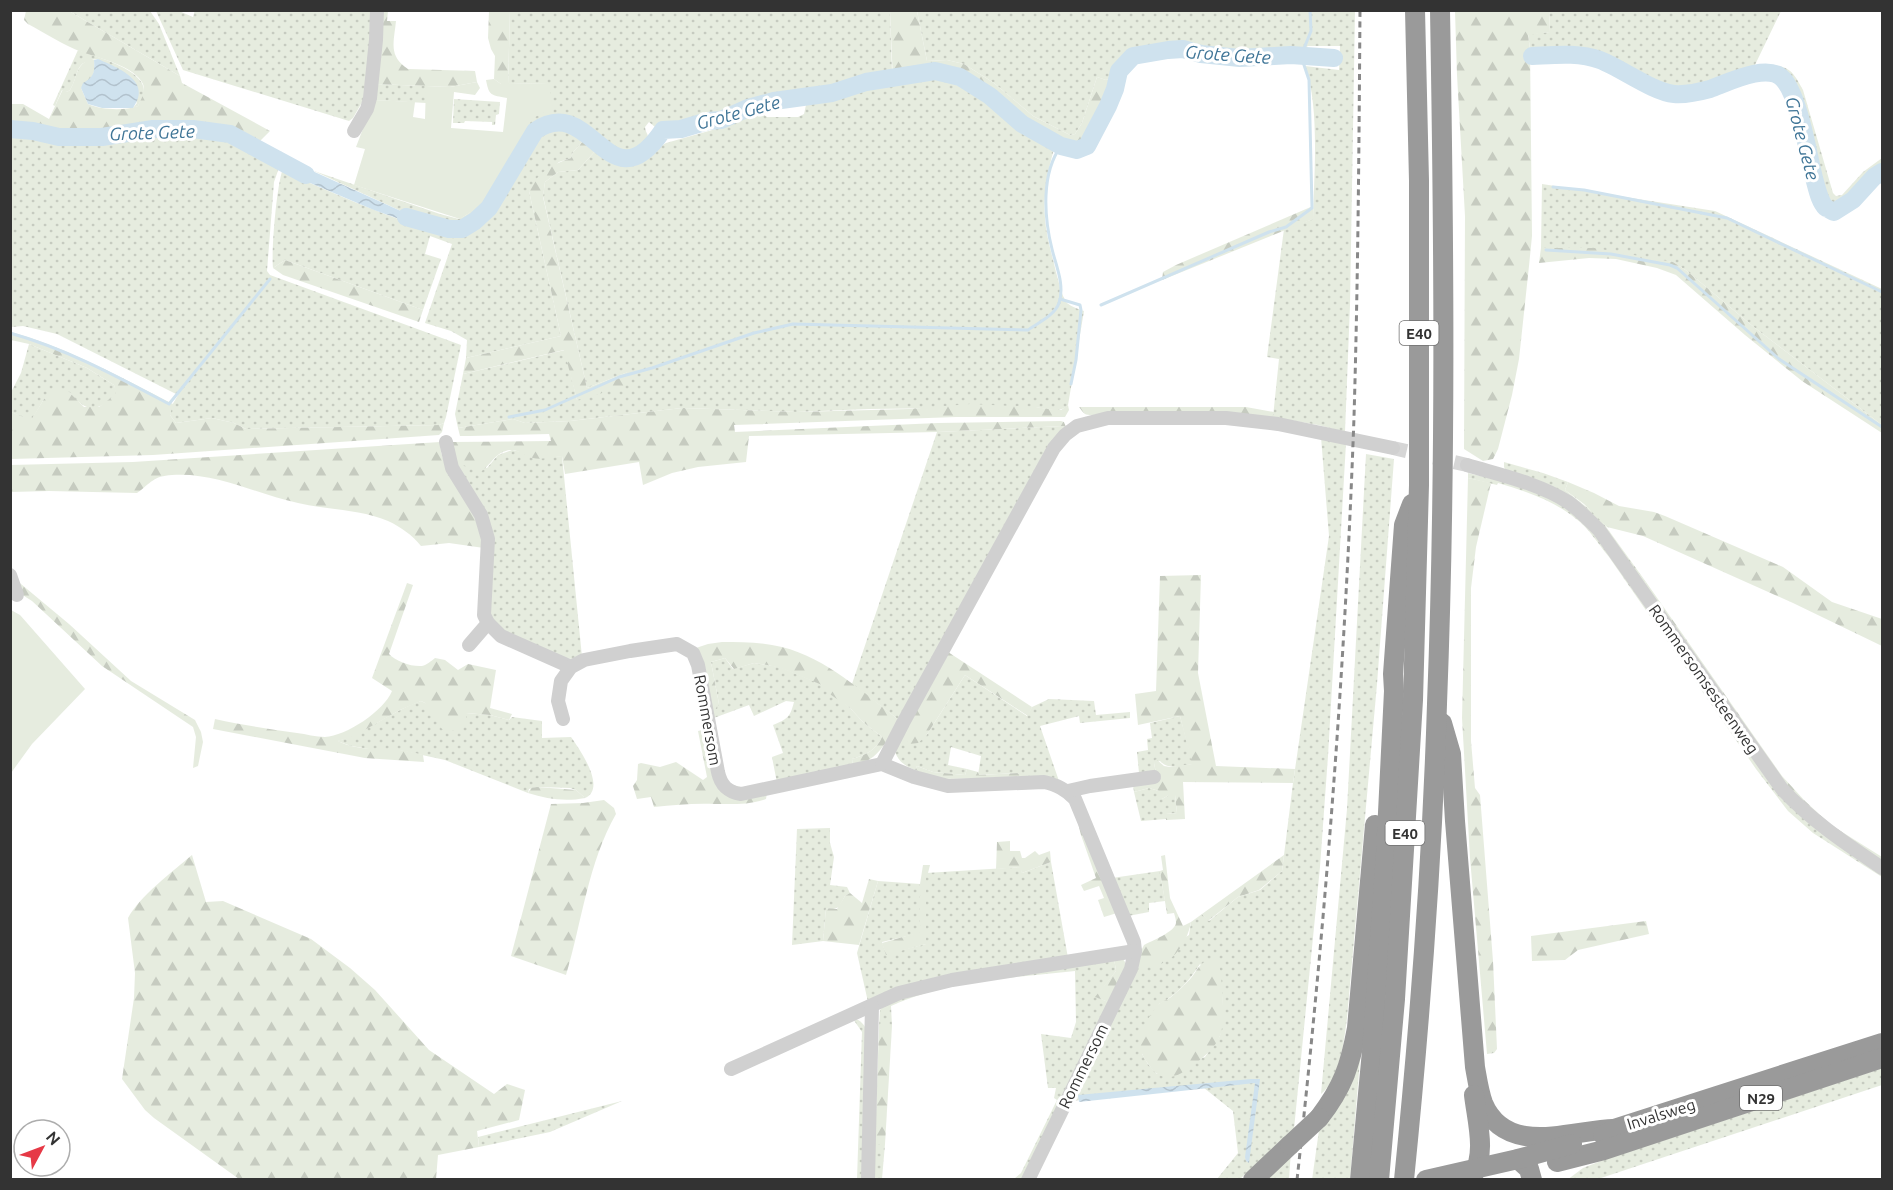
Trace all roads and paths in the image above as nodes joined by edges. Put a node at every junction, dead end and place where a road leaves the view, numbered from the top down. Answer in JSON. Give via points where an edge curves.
{"nodes":[{"id":1,"x":377,"y":10,"type":"edge"},
{"id":2,"x":1415,"y":10,"type":"edge"},
{"id":3,"x":1440,"y":10,"type":"edge"},
{"id":4,"x":354,"y":130,"type":"dead end"},
{"id":5,"x":446,"y":442,"type":"dead end"},
{"id":6,"x":1393,"y":448,"type":"tunnel mouth"},
{"id":7,"x":1467,"y":465,"type":"tunnel mouth"},
{"id":8,"x":1419,"y":485,"type":"junction"},
{"id":9,"x":10,"y":575,"type":"edge"},
{"id":10,"x":17,"y":595,"type":"dead end"},
{"id":11,"x":488,"y":623,"type":"junction"},
{"id":12,"x":469,"y":645,"type":"dead end"},
{"id":13,"x":571,"y":667,"type":"junction"},
{"id":14,"x":1393,"y":674,"type":"junction"},
{"id":15,"x":1437,"y":705,"type":"junction"},
{"id":16,"x":563,"y":719,"type":"dead end"},
{"id":17,"x":882,"y":764,"type":"junction"},
{"id":18,"x":1154,"y":777,"type":"dead end"},
{"id":19,"x":1068,"y":791,"type":"junction"},
{"id":20,"x":1882,"y":868,"type":"edge"},
{"id":21,"x":1135,"y":951,"type":"junction"},
{"id":22,"x":872,"y":1006,"type":"junction"},
{"id":23,"x":1882,"y":1043,"type":"edge"},
{"id":24,"x":1882,"y":1058,"type":"edge"},
{"id":25,"x":1475,"y":1067,"type":"junction"},
{"id":26,"x":731,"y":1069,"type":"dead end"},
{"id":27,"x":1614,"y":1129,"type":"junction"},
{"id":28,"x":1604,"y":1150,"type":"junction"},
{"id":29,"x":1526,"y":1169,"type":"edge"},
{"id":30,"x":1478,"y":1176,"type":"edge"},
{"id":31,"x":1432,"y":1178,"type":"edge"},
{"id":32,"x":868,"y":1179,"type":"edge"},
{"id":33,"x":1028,"y":1179,"type":"edge"},
{"id":34,"x":1254,"y":1179,"type":"edge"},
{"id":35,"x":1360,"y":1179,"type":"edge"},
{"id":36,"x":1379,"y":1179,"type":"edge"},
{"id":37,"x":1404,"y":1179,"type":"edge"},
{"id":38,"x":1553,"y":1179,"type":"edge"}],
"edges":[{"from":1,"to":4,"type":"street","via":[[370,98]]},
{"from":2,"to":8,"type":"highway","number":"E40"},
{"from":3,"to":15,"type":"highway","number":"E40","via":[[1444,405]]},
{"from":5,"to":11,"type":"street","via":[[452,468],[481,515],[489,539],[484,615]]},
{"from":6,"to":17,"type":"street","via":[[1278,424],[1226,418],[1108,418],[1077,426],[1054,448]]},
{"from":7,"to":20,"type":"street","name":"Rommersomsesteenweg","via":[[1568,502],[1599,530],[1782,789],[1825,830]]},
{"from":8,"to":14,"type":"highway","via":[[1404,525]]},
{"from":8,"to":36,"type":"highway","number":"E40","via":[[1413,700],[1395,999]]},
{"from":9,"to":10,"type":"street"},
{"from":11,"to":12,"type":"street"},
{"from":11,"to":13,"type":"street","via":[[501,636]]},
{"from":13,"to":16,"type":"street","via":[[559,689]]},
{"from":13,"to":17,"type":"street","name":"Rommersom","via":[[585,660],[677,644],[693,653],[718,772],[731,792],[741,794]]},
{"from":14,"to":34,"type":"highway","bridge":true,"via":[[1387,691],[1357,1028],[1344,1077],[1335,1098],[1319,1118]]},
{"from":14,"to":35,"type":"highway","via":[[1385,864]]},
{"from":15,"to":25,"type":"highway","via":[[1451,754]]},
{"from":15,"to":37,"type":"highway","number":"E40","via":[[1426,928]]},
{"from":17,"to":19,"type":"street","via":[[948,786],[1044,782]]},
{"from":18,"to":19,"type":"street"},
{"from":19,"to":21,"type":"street","via":[[1075,799]]},
{"from":21,"to":22,"type":"street","via":[[952,980],[899,993]]},
{"from":21,"to":33,"type":"street","name":"Rommersom","via":[[1131,969]]},
{"from":22,"to":26,"type":"street"},
{"from":22,"to":32,"type":"street"},
{"from":23,"to":27,"type":"highway","name":"Invalsweg","number":"N29"},
{"from":24,"to":28,"type":"highway","name":"Invalsweg","number":"N29"},
{"from":25,"to":27,"type":"highway","via":[[1487,1111],[1507,1130],[1540,1138]]},
{"from":25,"to":30,"type":"highway"},
{"from":27,"to":29,"type":"highway","name":"Invalsweg","number":"N29"},
{"from":28,"to":29,"type":"highway","name":"Invalsweg","number":"N29"},
{"from":28,"to":38,"type":"highway","via":[[1568,1167]]},
{"from":29,"to":30,"type":"highway","name":"Invalsweg","number":"N29"},
{"from":30,"to":31,"type":"highway","name":"Invalsweg","number":"N29"}]}
